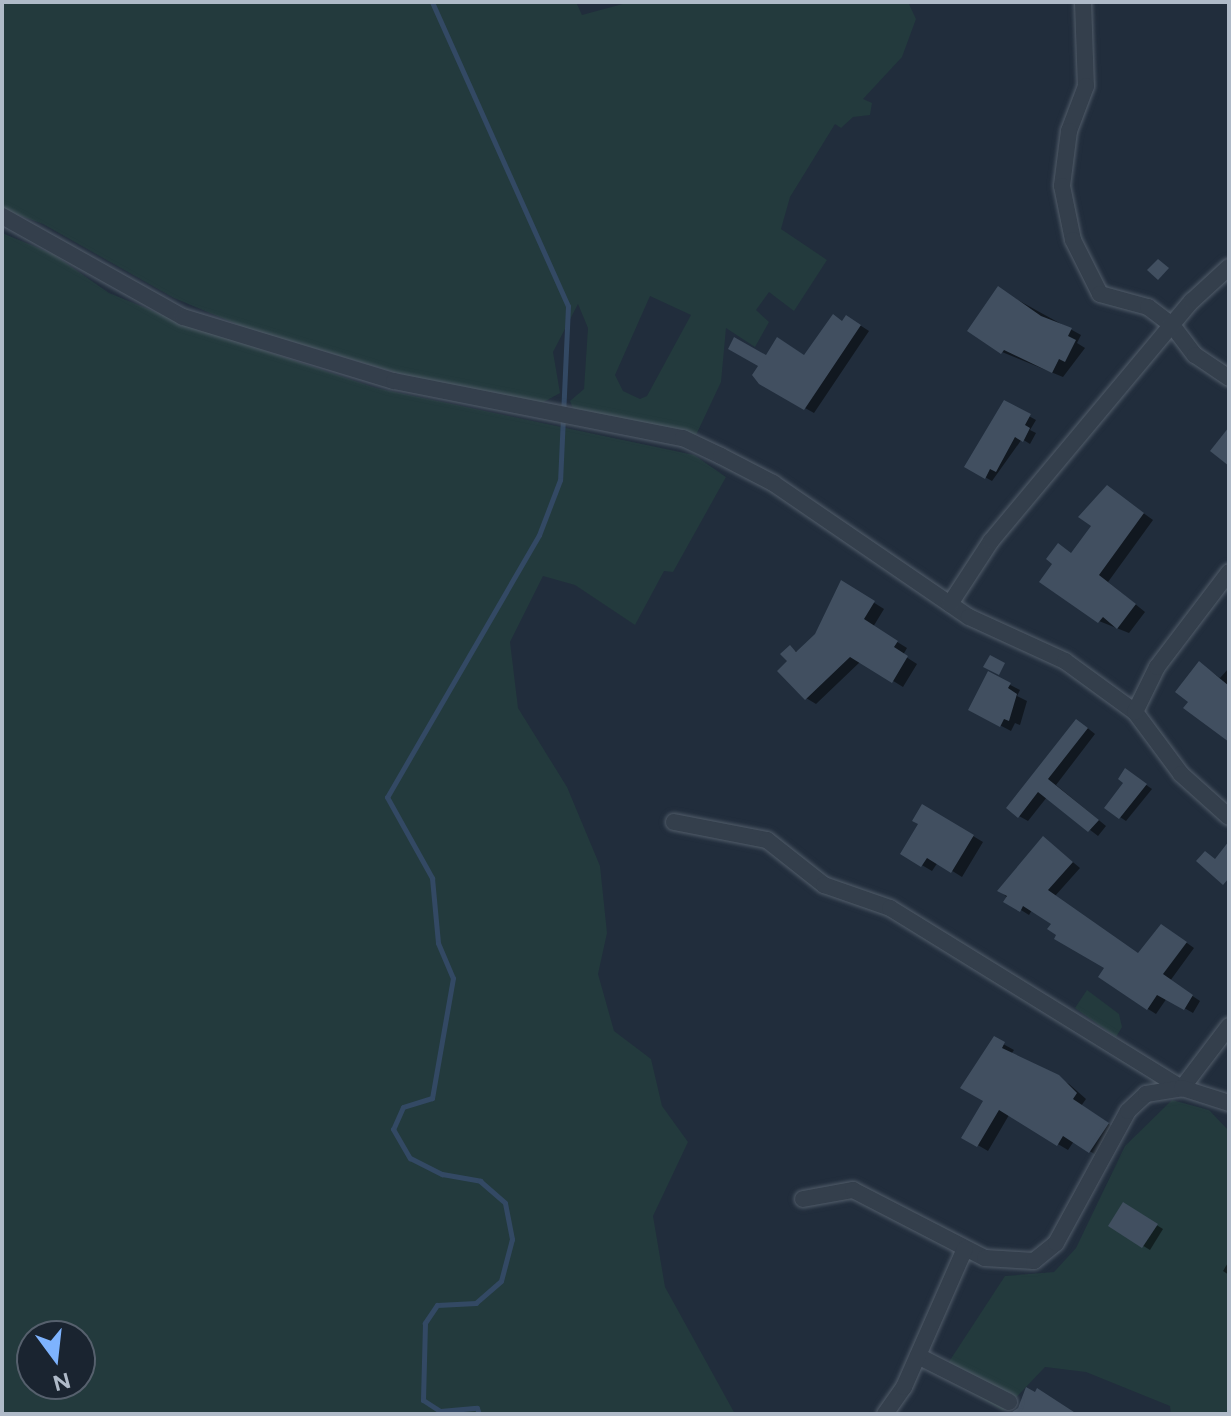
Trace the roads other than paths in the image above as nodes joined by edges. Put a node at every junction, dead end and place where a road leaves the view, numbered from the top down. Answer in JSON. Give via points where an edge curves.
{"nodes":[{"id":1,"x":1083,"y":2,"type":"edge"},
{"id":2,"x":2,"y":216,"type":"edge"},
{"id":3,"x":1229,"y":267,"type":"edge"},
{"id":4,"x":1172,"y":325,"type":"junction"},
{"id":5,"x":1229,"y":378,"type":"edge"},
{"id":6,"x":1229,"y":572,"type":"edge"},
{"id":7,"x":950,"y":604,"type":"junction"},
{"id":8,"x":1135,"y":712,"type":"junction"},
{"id":9,"x":1229,"y":817,"type":"edge"},
{"id":10,"x":674,"y":822,"type":"dead end"},
{"id":11,"x":1229,"y":1026,"type":"edge"},
{"id":12,"x":1182,"y":1088,"type":"junction"},
{"id":13,"x":1229,"y":1103,"type":"edge"},
{"id":14,"x":803,"y":1199,"type":"dead end"},
{"id":15,"x":965,"y":1249,"type":"junction"},
{"id":16,"x":918,"y":1356,"type":"junction"},
{"id":17,"x":1009,"y":1402,"type":"dead end"},
{"id":18,"x":885,"y":1414,"type":"edge"}],
"edges":[{"from":1,"to":4,"type":"street","via":[[1086,86],[1069,131],[1064,216],[1100,294],[1148,307]]},
{"from":2,"to":7,"type":"street","via":[[183,317],[394,381],[683,438],[773,483]]},
{"from":3,"to":4,"type":"street"},
{"from":4,"to":5,"type":"street","via":[[1195,355]]},
{"from":4,"to":7,"type":"street","via":[[991,541]]},
{"from":6,"to":8,"type":"street","via":[[1157,667]]},
{"from":7,"to":8,"type":"street","via":[[1065,661]]},
{"from":8,"to":9,"type":"street","via":[[1181,774]]},
{"from":10,"to":12,"type":"street","via":[[767,840],[824,885],[890,908]]},
{"from":11,"to":12,"type":"street"},
{"from":12,"to":13,"type":"street"},
{"from":12,"to":15,"type":"street","via":[[1146,1094],[1128,1111],[1069,1223],[1046,1255],[1007,1263]]},
{"from":14,"to":15,"type":"street","via":[[853,1190]]},
{"from":15,"to":16,"type":"street"},
{"from":16,"to":17,"type":"street"},
{"from":16,"to":18,"type":"street"}]}
